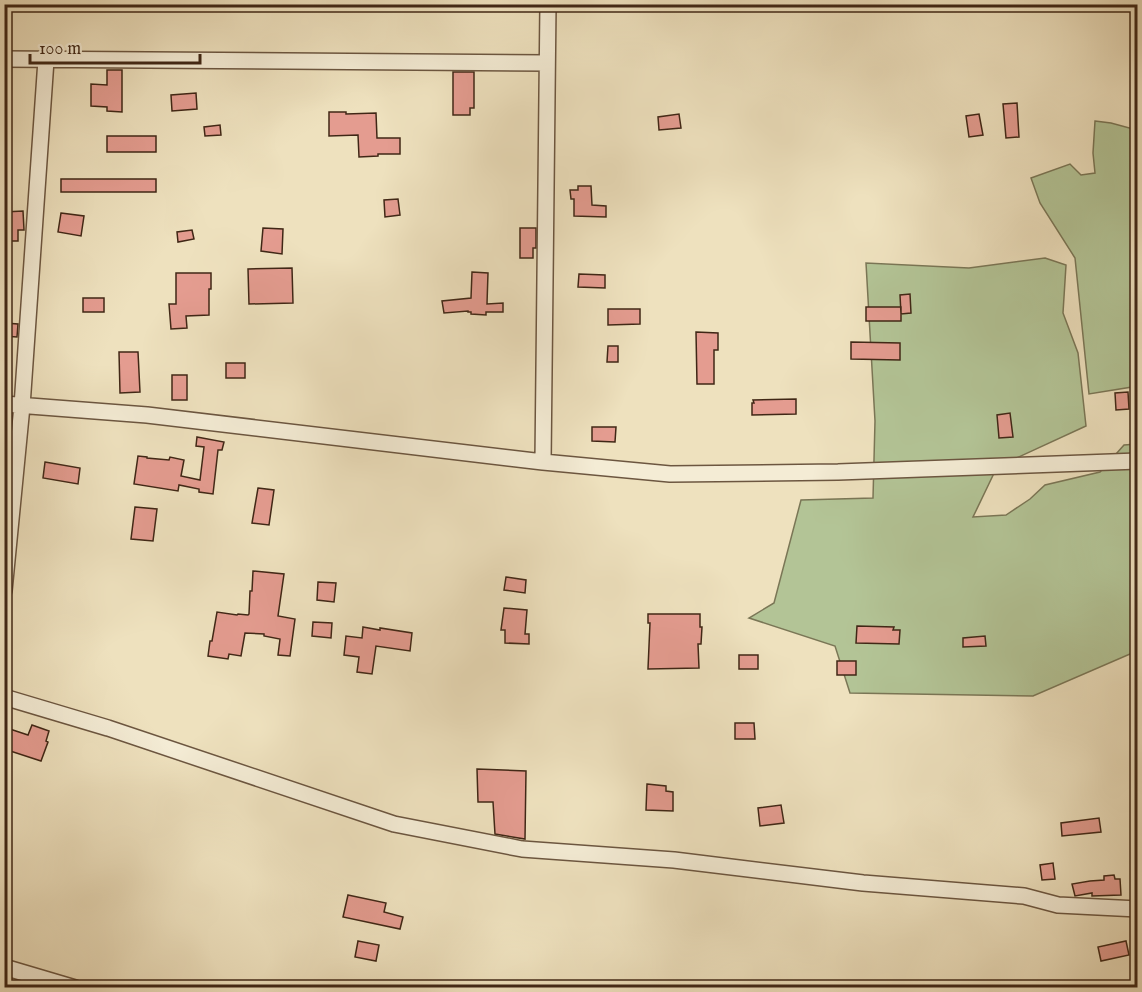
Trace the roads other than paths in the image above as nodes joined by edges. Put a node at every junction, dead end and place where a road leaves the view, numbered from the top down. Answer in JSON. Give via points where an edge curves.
{"nodes":[{"id":1,"x":548,"y":4,"type":"edge"},
{"id":2,"x":4,"y":59,"type":"edge"},
{"id":3,"x":46,"y":60,"type":"junction"},
{"id":4,"x":547,"y":63,"type":"junction"},
{"id":5,"x":4,"y":404,"type":"edge"},
{"id":6,"x":22,"y":406,"type":"junction"},
{"id":7,"x":1137,"y":461,"type":"edge"},
{"id":8,"x":543,"y":462,"type":"junction"},
{"id":9,"x":4,"y":591,"type":"edge"},
{"id":10,"x":4,"y":697,"type":"edge"},
{"id":11,"x":1137,"y":909,"type":"edge"},
{"id":12,"x":4,"y":967,"type":"edge"},
{"id":13,"x":75,"y":987,"type":"edge"}],
"edges":[{"from":1,"to":4,"type":"street"},
{"from":2,"to":3,"type":"street"},
{"from":3,"to":4,"type":"street"},
{"from":3,"to":6,"type":"street"},
{"from":4,"to":8,"type":"street"},
{"from":5,"to":6,"type":"street"},
{"from":6,"to":8,"type":"street","via":[[147,415]]},
{"from":6,"to":9,"type":"street"},
{"from":7,"to":8,"type":"street","via":[[670,474]]},
{"from":10,"to":11,"type":"street","via":[[394,824],[522,849],[674,860],[863,883],[1024,897],[1058,905]]},
{"from":12,"to":13,"type":"street"}]}
